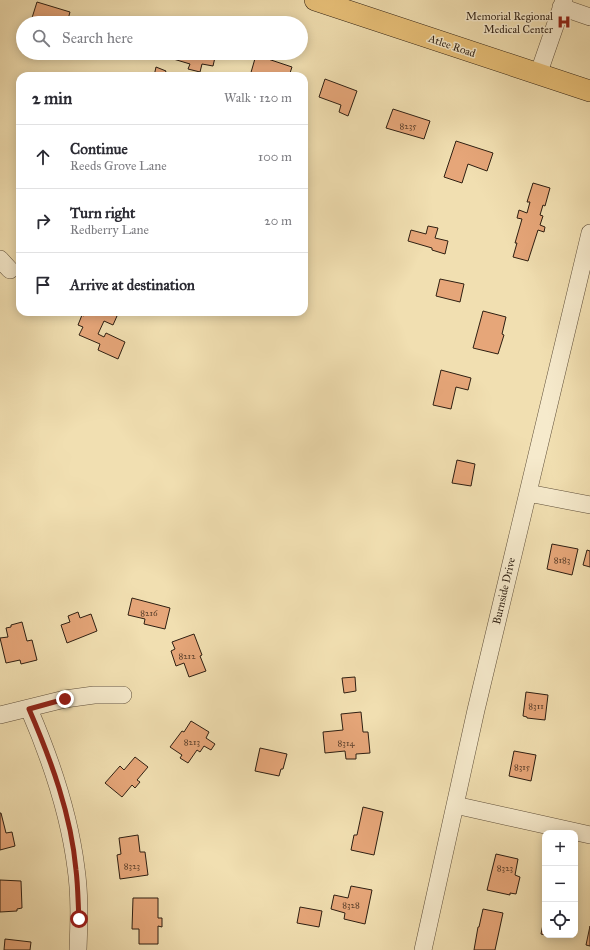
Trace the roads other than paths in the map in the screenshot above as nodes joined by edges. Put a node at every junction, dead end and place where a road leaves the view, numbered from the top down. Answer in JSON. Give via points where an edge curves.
{"nodes":[{"id":1,"x":315,"y":0,"type":"edge"},
{"id":2,"x":562,"y":4,"type":"edge"},
{"id":3,"x":590,"y":16,"type":"edge"},
{"id":4,"x":538,"y":75,"type":"junction"},
{"id":5,"x":590,"y":91,"type":"edge"},
{"id":6,"x":590,"y":233,"type":"edge"},
{"id":7,"x":528,"y":493,"type":"junction"},
{"id":8,"x":590,"y":505,"type":"edge"},
{"id":9,"x":123,"y":695,"type":"dead end"},
{"id":10,"x":29,"y":709,"type":"junction"},
{"id":11,"x":0,"y":715,"type":"edge"},
{"id":12,"x":455,"y":805,"type":"junction"},
{"id":13,"x":590,"y":835,"type":"edge"},
{"id":14,"x":78,"y":950,"type":"edge"},
{"id":15,"x":423,"y":950,"type":"edge"}],
"edges":[{"from":1,"to":4,"type":"main road","name":"Atlee Road"},
{"from":2,"to":3,"type":"street"},
{"from":2,"to":4,"type":"street"},
{"from":4,"to":5,"type":"main road","name":"Atlee Road"},
{"from":6,"to":7,"type":"street","name":"Burnside Drive"},
{"from":7,"to":8,"type":"street"},
{"from":7,"to":12,"type":"street","name":"Burnside Drive"},
{"from":9,"to":10,"type":"street","via":[[65,699]]},
{"from":10,"to":11,"type":"street"},
{"from":10,"to":14,"type":"street","via":[[49,757],[71,836],[76,869]]},
{"from":12,"to":13,"type":"street"},
{"from":12,"to":15,"type":"street","name":"Burnside Drive"}]}
